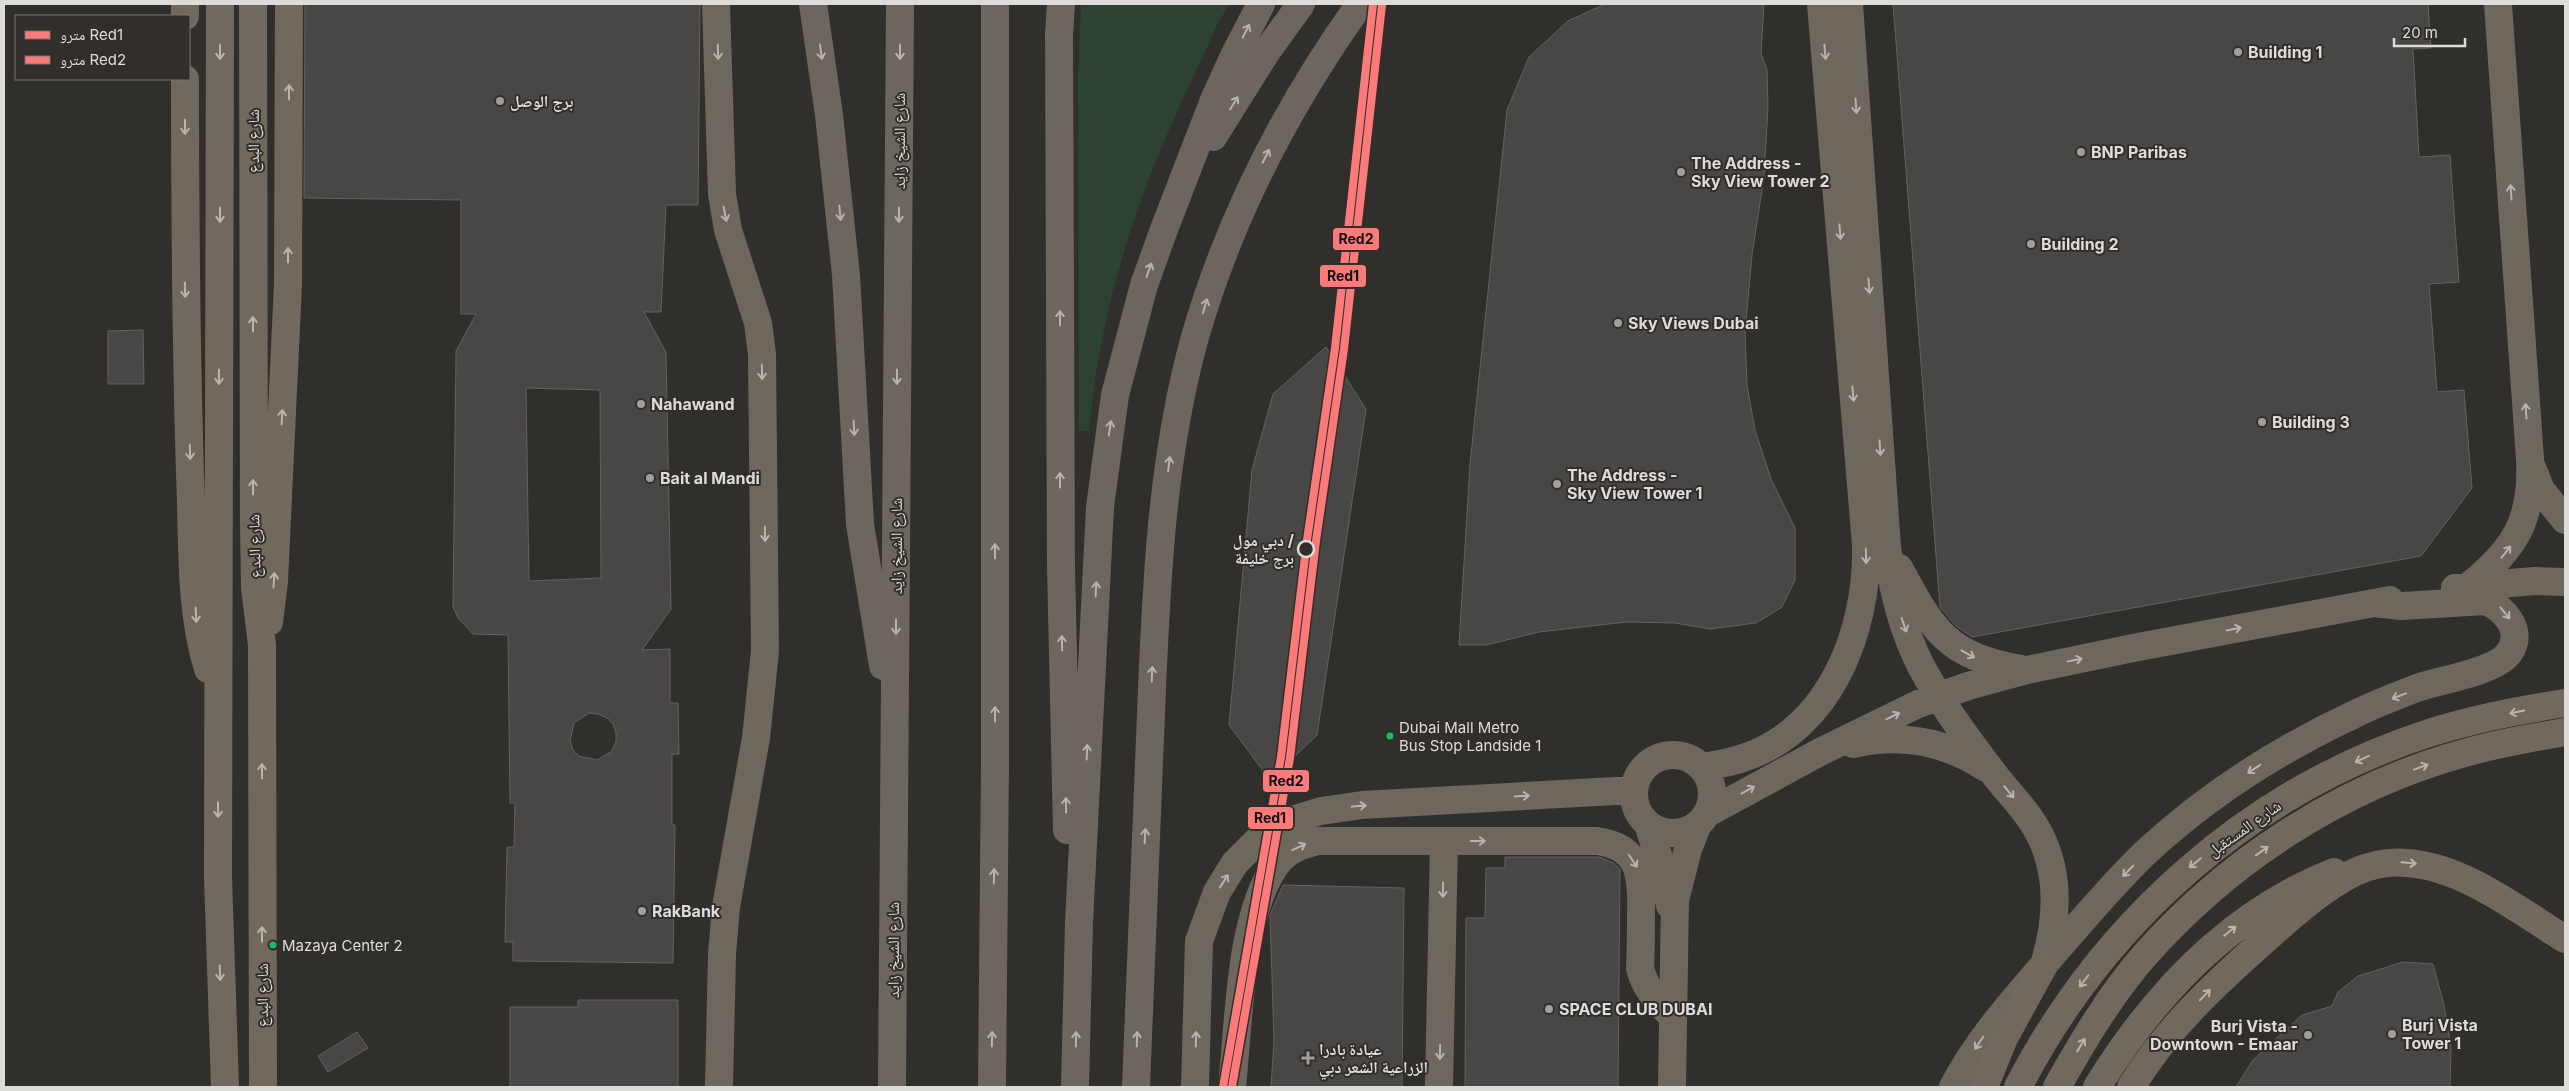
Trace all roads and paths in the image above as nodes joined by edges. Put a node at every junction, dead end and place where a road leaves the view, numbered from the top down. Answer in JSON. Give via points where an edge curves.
{"nodes":[{"id":1,"x":220,"y":4,"type":"edge"},
{"id":2,"x":253,"y":4,"type":"edge"},
{"id":3,"x":289,"y":4,"type":"edge"},
{"id":4,"x":716,"y":4,"type":"edge"},
{"id":5,"x":813,"y":4,"type":"edge"},
{"id":6,"x":900,"y":4,"type":"edge"},
{"id":7,"x":994,"y":4,"type":"edge"},
{"id":8,"x":1061,"y":4,"type":"edge"},
{"id":9,"x":1262,"y":4,"type":"edge"},
{"id":10,"x":1301,"y":4,"type":"edge"},
{"id":11,"x":1360,"y":4,"type":"edge"},
{"id":12,"x":1821,"y":4,"type":"edge"},
{"id":13,"x":1849,"y":4,"type":"edge"},
{"id":14,"x":1863,"y":4,"type":"edge"},
{"id":15,"x":2498,"y":4,"type":"edge"},
{"id":16,"x":1852,"y":40,"type":"junction"},
{"id":17,"x":185,"y":80,"type":"edge"},
{"id":18,"x":1860,"y":160,"type":"junction"},
{"id":19,"x":1182,"y":190,"type":"junction"},
{"id":20,"x":1837,"y":193,"type":"junction"},
{"id":21,"x":2530,"y":459,"type":"junction"},
{"id":22,"x":2565,"y":520,"type":"edge"},
{"id":23,"x":1887,"y":547,"type":"junction"},
{"id":24,"x":2565,"y":582,"type":"edge"},
{"id":25,"x":2470,"y":585,"type":"junction"},
{"id":26,"x":2373,"y":603,"type":"junction"},
{"id":27,"x":262,"y":644,"type":"junction"},
{"id":28,"x":2027,"y":670,"type":"junction"},
{"id":29,"x":218,"y":691,"type":"junction"},
{"id":30,"x":1940,"y":696,"type":"junction"},
{"id":31,"x":2565,"y":703,"type":"edge"},
{"id":32,"x":2565,"y":732,"type":"edge"},
{"id":33,"x":895,"y":737,"type":"junction"},
{"id":34,"x":1820,"y":752,"type":"junction"},
{"id":35,"x":1702,"y":767,"type":"junction"},
{"id":36,"x":1991,"y":771,"type":"junction"},
{"id":37,"x":1634,"y":790,"type":"junction"},
{"id":38,"x":1702,"y":819,"type":"junction"},
{"id":39,"x":1648,"y":824,"type":"junction"},
{"id":40,"x":1444,"y":841,"type":"junction"},
{"id":41,"x":2374,"y":866,"type":"junction"},
{"id":42,"x":1079,"y":923,"type":"junction"},
{"id":43,"x":1673,"y":926,"type":"junction"},
{"id":44,"x":2565,"y":939,"type":"edge"},
{"id":45,"x":2044,"y":965,"type":"junction"},
{"id":46,"x":1673,"y":1017,"type":"junction"},
{"id":47,"x":225,"y":1087,"type":"edge"},
{"id":48,"x":263,"y":1087,"type":"edge"},
{"id":49,"x":719,"y":1087,"type":"edge"},
{"id":50,"x":892,"y":1087,"type":"edge"},
{"id":51,"x":992,"y":1087,"type":"edge"},
{"id":52,"x":1075,"y":1087,"type":"edge"},
{"id":53,"x":1136,"y":1087,"type":"edge"},
{"id":54,"x":1195,"y":1087,"type":"edge"},
{"id":55,"x":1232,"y":1087,"type":"edge"},
{"id":56,"x":1439,"y":1087,"type":"edge"},
{"id":57,"x":1672,"y":1087,"type":"edge"},
{"id":58,"x":1953,"y":1087,"type":"edge"},
{"id":59,"x":1984,"y":1087,"type":"edge"},
{"id":60,"x":2018,"y":1087,"type":"edge"},
{"id":61,"x":2057,"y":1087,"type":"edge"},
{"id":62,"x":2097,"y":1087,"type":"edge"},
{"id":63,"x":2131,"y":1087,"type":"edge"}],
"edges":[{"from":1,"to":29,"type":"main road","name":"شارع البدع","one_way":true},
{"from":27,"to":2,"type":"main road","name":"شارع البدع","one_way":true,"via":[[255,588],[254,522]]},
{"from":27,"to":3,"type":"main road","one_way":true,"via":[[269,623],[274,581],[288,284]]},
{"from":4,"to":49,"type":"street","one_way":true,"via":[[722,194],[728,230],[758,323],[762,354],[766,607],[762,694],[726,907]]},
{"from":5,"to":33,"type":"highway","one_way":true,"via":[[845,266],[860,524]]},
{"from":6,"to":33,"type":"highway","name":"شارع الشيخ زايد","one_way":true},
{"from":51,"to":7,"type":"highway","one_way":true},
{"from":42,"to":8,"type":"highway","one_way":true,"via":[[1072,902],[1068,866],[1060,568]]},
{"from":19,"to":9,"type":"highway","one_way":true,"via":[[1214,100]]},
{"from":19,"to":10,"type":"highway","one_way":true,"via":[[1250,78]]},
{"from":53,"to":11,"type":"highway","one_way":true,"via":[[1154,637],[1170,454],[1181,396],[1212,283],[1257,174],[1314,70]]},
{"from":12,"to":20,"type":"street","one_way":true},
{"from":13,"to":16,"type":"street"},
{"from":14,"to":16,"type":"street"},
{"from":21,"to":15,"type":"street","one_way":true},
{"from":16,"to":18,"type":"street","one_way":true},
{"from":17,"to":29,"type":"main road","one_way":true,"via":[[187,377],[197,625]]},
{"from":18,"to":20,"type":"street"},
{"from":18,"to":23,"type":"street","one_way":true},
{"from":42,"to":19,"type":"highway","one_way":true,"via":[[1100,507],[1106,450],[1128,339],[1144,285]]},
{"from":20,"to":35,"type":"street","one_way":true,"via":[[1866,545],[1861,609],[1829,690],[1800,724],[1757,752]]},
{"from":21,"to":22,"type":"street","via":[[2541,490]]},
{"from":25,"to":21,"type":"street","one_way":true,"via":[[2502,557],[2521,527],[2530,494]]},
{"from":23,"to":28,"type":"street","one_way":true,"via":[[1916,600],[1940,633],[1969,655],[1990,664]]},
{"from":23,"to":30,"type":"street","one_way":true,"via":[[1902,619],[1922,667]]},
{"from":24,"to":25,"type":"street"},
{"from":25,"to":26,"type":"street"},
{"from":28,"to":26,"type":"street","one_way":true},
{"from":26,"to":45,"type":"street","one_way":true,"via":[[2402,606],[2485,601],[2508,615],[2514,640],[2509,653],[2486,668],[2419,688],[2356,713],[2297,743],[2235,781],[2144,855]]},
{"from":48,"to":27,"type":"main road","name":"شارع البدع","one_way":true},
{"from":28,"to":30,"type":"street"},
{"from":29,"to":47,"type":"main road","name":"شارع البدع","one_way":true,"via":[[218,877]]},
{"from":34,"to":30,"type":"street","one_way":true},
{"from":30,"to":36,"type":"street"},
{"from":31,"to":60,"type":"main road","name":"شارع المستقبل","one_way":true,"via":[[2484,718],[2429,733],[2375,753],[2273,806],[2225,839],[2139,915],[2101,958],[2067,1004]]},
{"from":61,"to":32,"type":"main road","name":"شارع المستقبل","one_way":true,"via":[[2111,998],[2144,956],[2202,898],[2266,848],[2341,802],[2420,768],[2503,744]]},
{"from":33,"to":50,"type":"highway","name":"شارع الشيخ زايد"},
{"from":34,"to":36,"type":"street","via":[[1871,740],[1922,740],[1970,757]]},
{"from":38,"to":34,"type":"street","one_way":true},
{"from":35,"to":37,"type":"street","via":[[1680,755],[1654,759],[1644,767]]},
{"from":35,"to":38,"type":"street","via":[[1710,782],[1712,799]]},
{"from":36,"to":45,"type":"street","one_way":true,"via":[[2032,822],[2051,867],[2055,916]]},
{"from":37,"to":39,"type":"street","via":[[1635,803]]},
{"from":54,"to":37,"type":"street","one_way":true,"via":[[1199,941],[1217,892],[1235,864],[1259,839],[1288,822],[1321,811],[1362,805]]},
{"from":38,"to":39,"type":"street","via":[[1686,830],[1673,833]]},
{"from":38,"to":43,"type":"street","via":[[1680,874]]},
{"from":39,"to":43,"type":"street","via":[[1664,874]]},
{"from":40,"to":46,"type":"street","one_way":true,"via":[[1596,841],[1621,848],[1630,856],[1642,878],[1640,968],[1643,979],[1648,990]]},
{"from":55,"to":40,"type":"street","one_way":true,"via":[[1246,944],[1258,900],[1276,864],[1295,849],[1318,841]]},
{"from":40,"to":56,"type":"street","one_way":true},
{"from":41,"to":44,"type":"main road","one_way":true,"via":[[2408,863],[2447,872]]},
{"from":62,"to":41,"type":"main road","one_way":true,"via":[[2166,995],[2230,931],[2306,883],[2334,872]]},
{"from":63,"to":41,"type":"main road","one_way":true,"via":[[2179,1022],[2226,972],[2298,911],[2346,878]]},
{"from":52,"to":42,"type":"highway","one_way":true},
{"from":43,"to":46,"type":"street"},
{"from":45,"to":58,"type":"street","one_way":true,"via":[[1987,1032]]},
{"from":45,"to":59,"type":"main road","via":[[2004,1038]]},
{"from":46,"to":57,"type":"street"}]}
